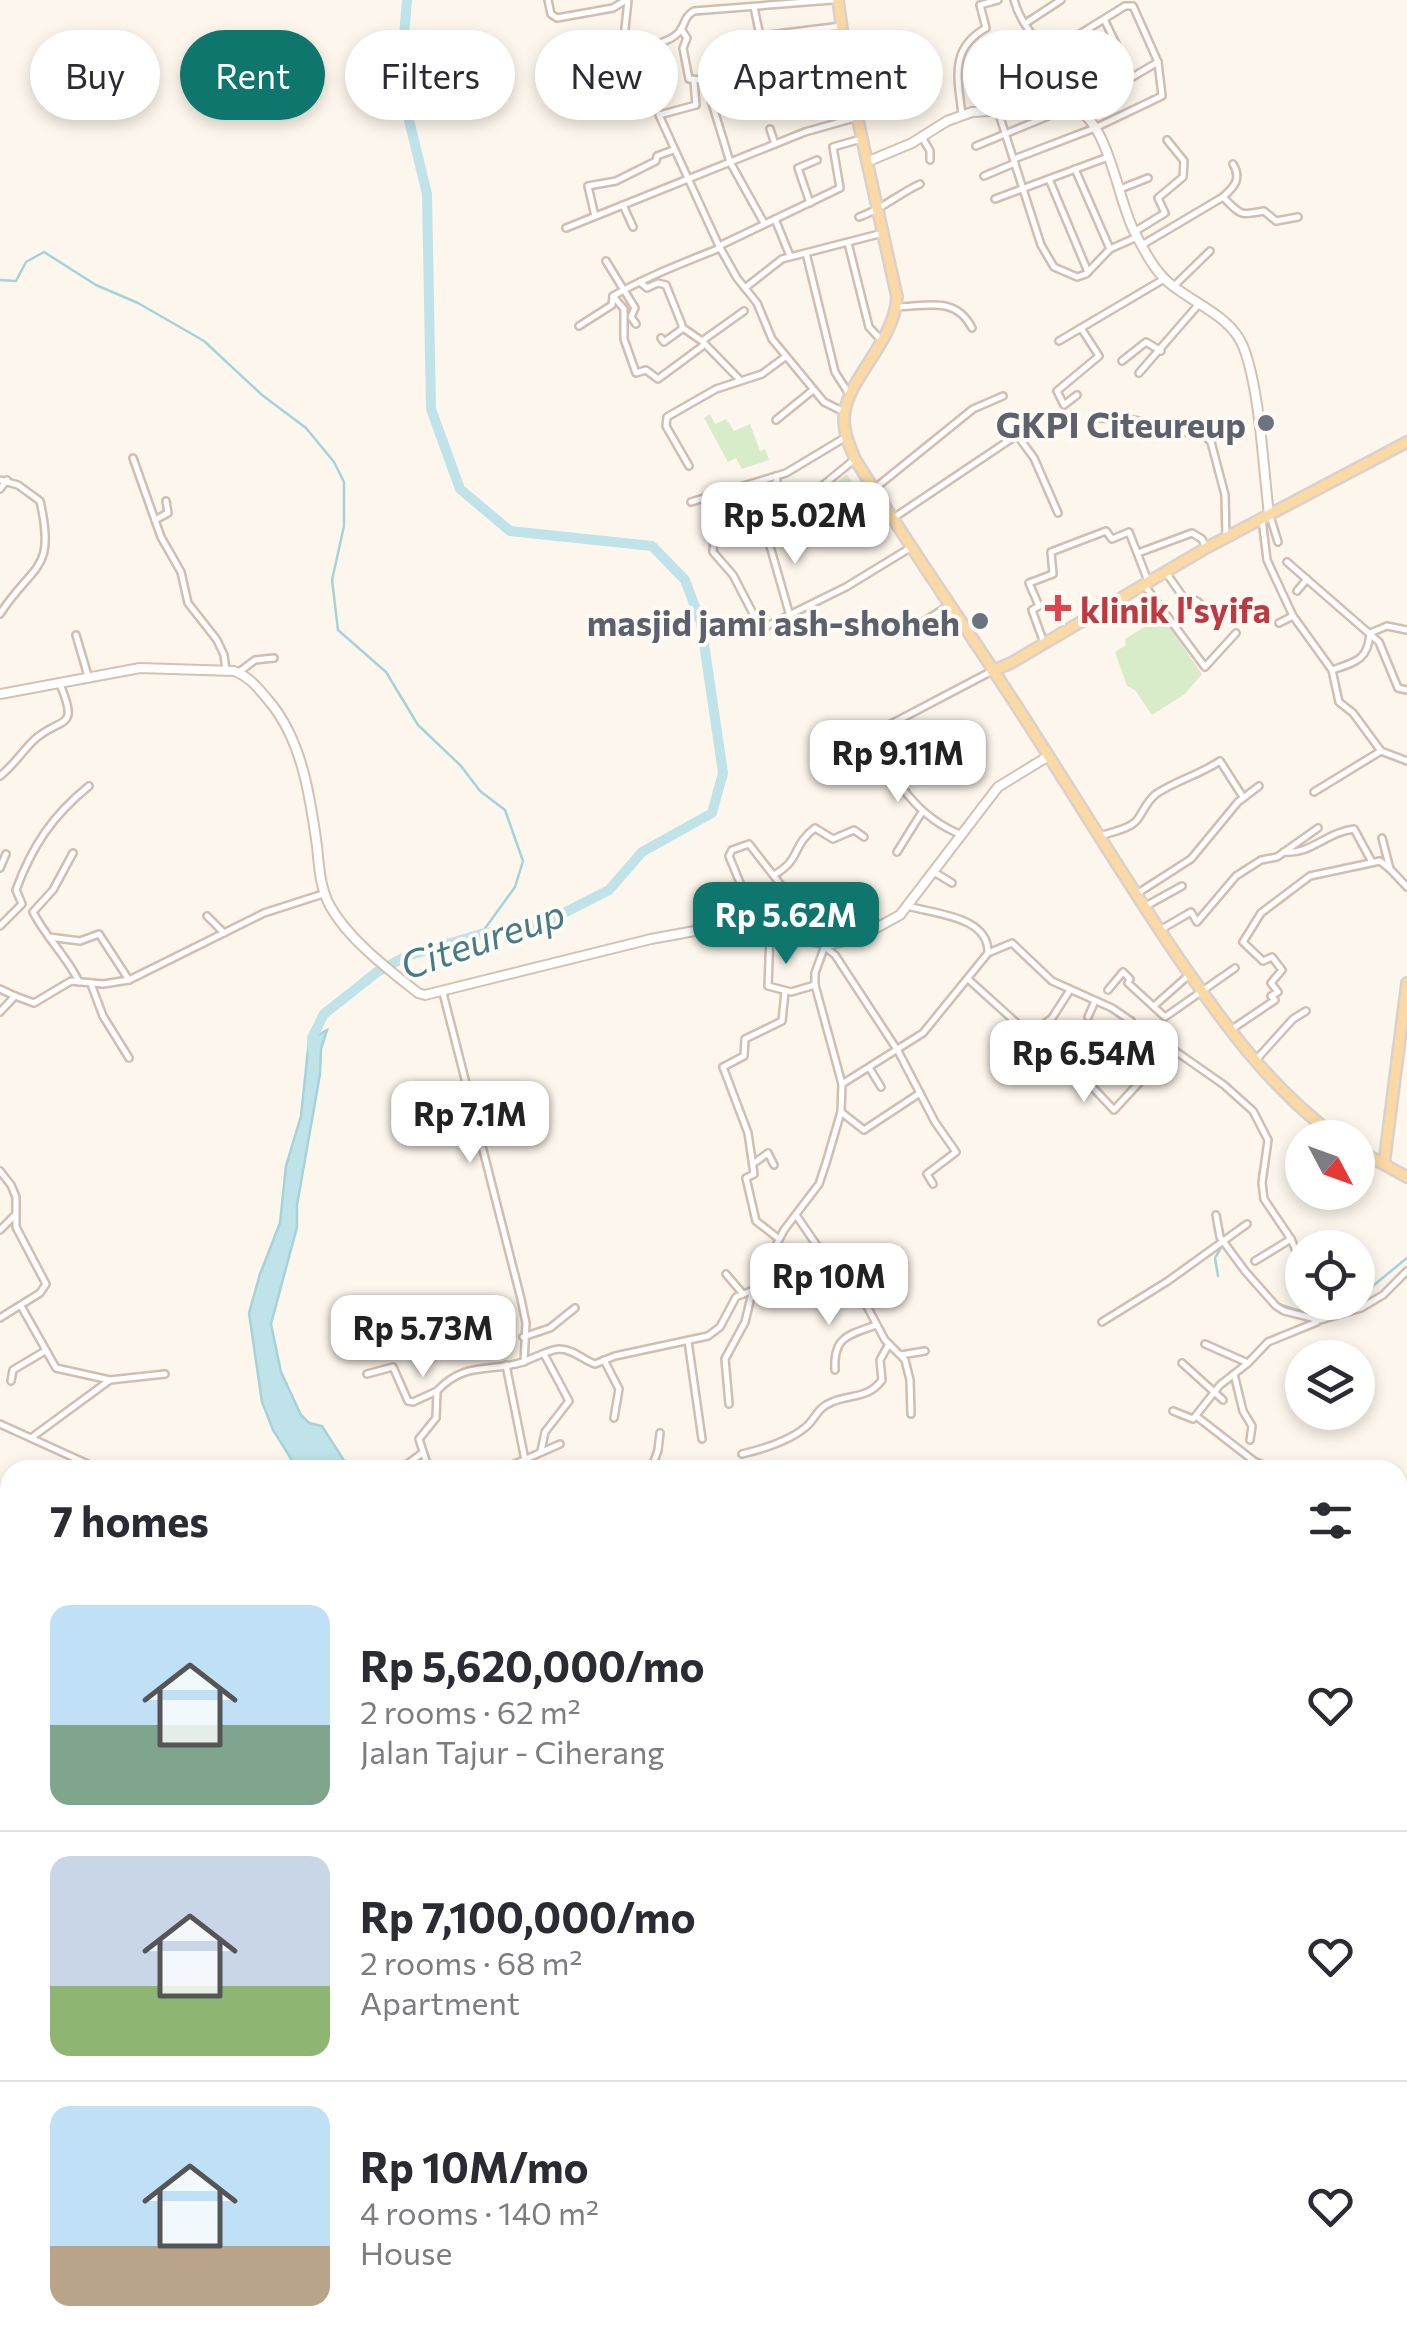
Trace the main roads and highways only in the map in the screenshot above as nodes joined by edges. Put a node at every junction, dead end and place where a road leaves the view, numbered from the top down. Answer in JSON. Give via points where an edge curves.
{"nodes":[{"id":1,"x":835,"y":0,"type":"edge"},
{"id":2,"x":869,"y":161,"type":"junction"},
{"id":3,"x":1407,"y":442,"type":"edge"},
{"id":4,"x":1266,"y":516,"type":"junction"},
{"id":5,"x":1011,"y":664,"type":"junction"},
{"id":6,"x":992,"y":670,"type":"junction"},
{"id":7,"x":1004,"y":686,"type":"junction"},
{"id":8,"x":0,"y":694,"type":"edge"},
{"id":9,"x":1048,"y":757,"type":"junction"},
{"id":10,"x":1407,"y":983,"type":"edge"},
{"id":11,"x":1314,"y":1120,"type":"edge"},
{"id":12,"x":1375,"y":1159,"type":"edge"},
{"id":13,"x":1384,"y":1164,"type":"junction"},
{"id":14,"x":1407,"y":1177,"type":"edge"}],
"edges":[{"from":1,"to":2,"type":"main road"},
{"from":2,"to":4,"type":"main road","via":[[962,115],[1077,108],[1095,128],[1138,238],[1164,278],[1230,327],[1243,347]]},
{"from":2,"to":6,"type":"main road","via":[[896,307],[850,396],[846,437]]},
{"from":3,"to":4,"type":"main road"},
{"from":4,"to":5,"type":"main road"},
{"from":5,"to":6,"type":"main road"},
{"from":5,"to":7,"type":"main road"},
{"from":6,"to":7,"type":"main road"},
{"from":7,"to":9,"type":"main road"},
{"from":8,"to":9,"type":"main road","via":[[140,668],[239,672],[276,709],[298,756],[325,894],[342,923],[418,993],[673,934],[718,929],[825,945],[858,938],[908,906],[998,787]]},
{"from":9,"to":11,"type":"main road","via":[[1202,992],[1255,1061]]},
{"from":10,"to":13,"type":"main road"},
{"from":12,"to":13,"type":"main road"},
{"from":13,"to":14,"type":"main road"}]}
